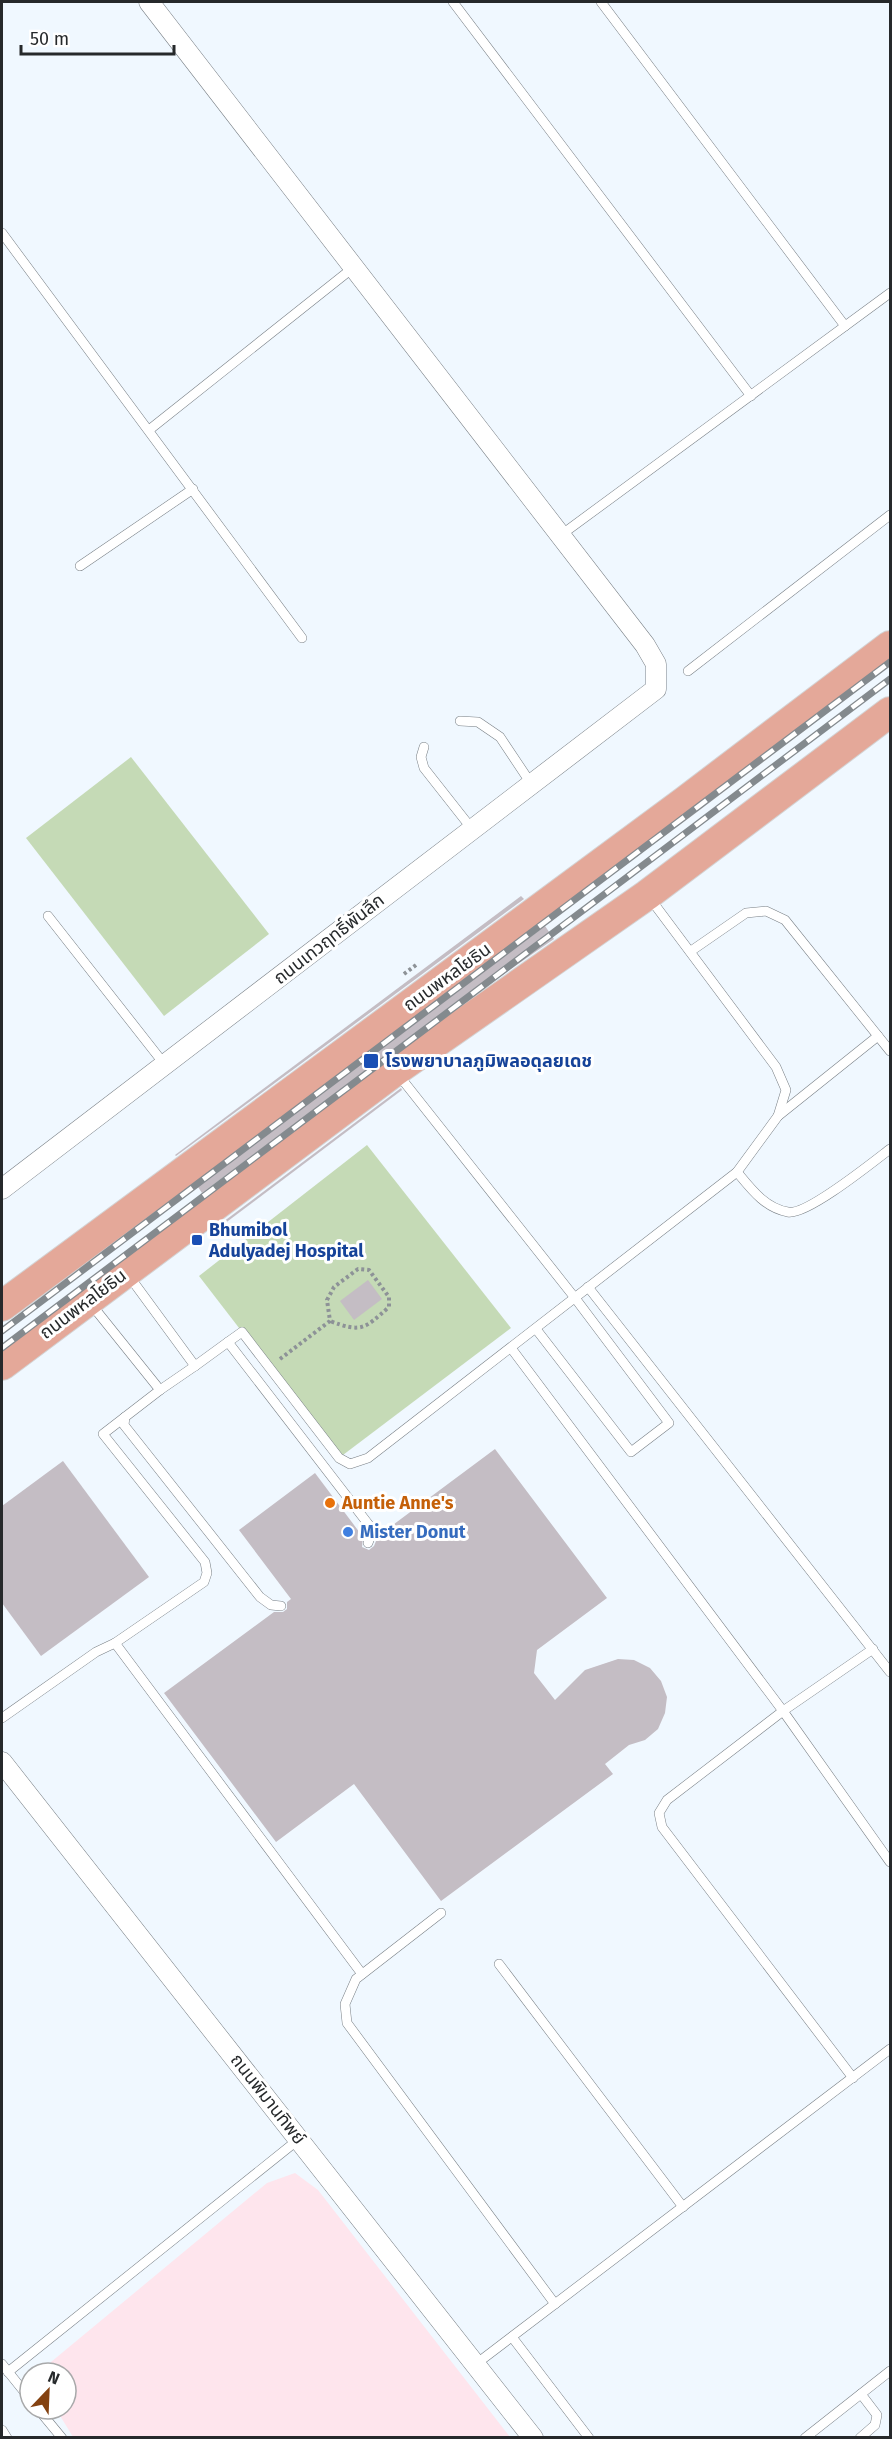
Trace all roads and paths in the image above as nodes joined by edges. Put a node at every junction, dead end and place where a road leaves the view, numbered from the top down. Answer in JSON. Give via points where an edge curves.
{"nodes":[{"id":1,"x":149,"y":2,"type":"edge"},
{"id":2,"x":453,"y":2,"type":"edge"},
{"id":3,"x":601,"y":2,"type":"edge"},
{"id":4,"x":2,"y":233,"type":"edge"},
{"id":5,"x":354,"y":267,"type":"junction"},
{"id":6,"x":891,"y":293,"type":"edge"},
{"id":7,"x":845,"y":326,"type":"junction"},
{"id":8,"x":751,"y":396,"type":"junction"},
{"id":9,"x":149,"y":430,"type":"junction"},
{"id":10,"x":193,"y":489,"type":"junction"},
{"id":11,"x":891,"y":515,"type":"edge"},
{"id":12,"x":561,"y":535,"type":"junction"},
{"id":13,"x":80,"y":566,"type":"dead end"},
{"id":14,"x":302,"y":638,"type":"dead end"},
{"id":15,"x":891,"y":646,"type":"edge"},
{"id":16,"x":688,"y":671,"type":"dead end"},
{"id":17,"x":891,"y":712,"type":"edge"},
{"id":18,"x":460,"y":722,"type":"dead end"},
{"id":19,"x":424,"y":747,"type":"dead end"},
{"id":20,"x":532,"y":786,"type":"junction"},
{"id":21,"x":472,"y":829,"type":"junction"},
{"id":22,"x":647,"y":895,"type":"junction"},
{"id":23,"x":48,"y":916,"type":"dead end"},
{"id":24,"x":691,"y":951,"type":"junction"},
{"id":25,"x":416,"y":964,"type":"dead end"},
{"id":26,"x":404,"y":974,"type":"dead end"},
{"id":27,"x":878,"y":1036,"type":"junction"},
{"id":28,"x":891,"y":1051,"type":"edge"},
{"id":29,"x":166,"y":1065,"type":"junction"},
{"id":30,"x":395,"y":1071,"type":"junction"},
{"id":31,"x":778,"y":1116,"type":"junction"},
{"id":32,"x":891,"y":1149,"type":"edge"},
{"id":33,"x":737,"y":1172,"type":"junction"},
{"id":34,"x":2,"y":1189,"type":"edge"},
{"id":35,"x":97,"y":1235,"type":"junction"},
{"id":36,"x":126,"y":1272,"type":"junction"},
{"id":37,"x":588,"y":1287,"type":"junction"},
{"id":38,"x":574,"y":1298,"type":"junction"},
{"id":39,"x":88,"y":1300,"type":"junction"},
{"id":40,"x":2,"y":1306,"type":"edge"},
{"id":41,"x":330,"y":1321,"type":"junction"},
{"id":42,"x":536,"y":1329,"type":"junction"},
{"id":43,"x":228,"y":1342,"type":"junction"},
{"id":44,"x":511,"y":1348,"type":"junction"},
{"id":45,"x":2,"y":1365,"type":"edge"},
{"id":46,"x":195,"y":1366,"type":"junction"},
{"id":47,"x":270,"y":1367,"type":"junction"},
{"id":48,"x":160,"y":1390,"type":"junction"},
{"id":49,"x":125,"y":1417,"type":"junction"},
{"id":50,"x":368,"y":1543,"type":"dead end"},
{"id":51,"x":281,"y":1606,"type":"dead end"},
{"id":52,"x":115,"y":1643,"type":"junction"},
{"id":53,"x":873,"y":1649,"type":"junction"},
{"id":54,"x":891,"y":1672,"type":"edge"},
{"id":55,"x":783,"y":1712,"type":"junction"},
{"id":56,"x":2,"y":1718,"type":"edge"},
{"id":57,"x":2,"y":1762,"type":"edge"},
{"id":58,"x":891,"y":1862,"type":"edge"},
{"id":59,"x":441,"y":1913,"type":"dead end"},
{"id":60,"x":499,"y":1964,"type":"dead end"},
{"id":61,"x":362,"y":1974,"type":"junction"},
{"id":62,"x":891,"y":2049,"type":"edge"},
{"id":63,"x":853,"y":2078,"type":"junction"},
{"id":64,"x":299,"y":2139,"type":"junction"},
{"id":65,"x":684,"y":2207,"type":"junction"},
{"id":66,"x":555,"y":2304,"type":"junction"},
{"id":67,"x":512,"y":2337,"type":"junction"},
{"id":68,"x":2,"y":2364,"type":"edge"},
{"id":69,"x":476,"y":2364,"type":"junction"},
{"id":70,"x":891,"y":2371,"type":"edge"},
{"id":71,"x":8,"y":2372,"type":"junction"},
{"id":72,"x":18,"y":2384,"type":"edge"},
{"id":73,"x":861,"y":2394,"type":"junction"},
{"id":74,"x":48,"y":2421,"type":"edge"},
{"id":75,"x":2,"y":2430,"type":"edge"},
{"id":76,"x":7,"y":2438,"type":"edge"},
{"id":77,"x":62,"y":2438,"type":"edge"},
{"id":78,"x":533,"y":2438,"type":"edge"},
{"id":79,"x":589,"y":2438,"type":"edge"},
{"id":80,"x":805,"y":2438,"type":"edge"},
{"id":81,"x":860,"y":2438,"type":"edge"}],
"edges":[{"from":1,"to":5,"type":"street"},
{"from":2,"to":8,"type":"lane"},
{"from":3,"to":7,"type":"lane"},
{"from":4,"to":9,"type":"lane"},
{"from":5,"to":9,"type":"lane"},
{"from":5,"to":12,"type":"street"},
{"from":6,"to":7,"type":"lane"},
{"from":7,"to":8,"type":"lane"},
{"from":8,"to":12,"type":"lane"},
{"from":9,"to":10,"type":"lane"},
{"from":10,"to":13,"type":"lane"},
{"from":10,"to":14,"type":"lane"},
{"from":11,"to":16,"type":"lane"},
{"from":12,"to":20,"type":"street","name":"ถนนเทวฤทธิ์พันลึก","via":[[645,645],[656,664],[657,689]]},
{"from":15,"to":35,"type":"main road","name":"ถนนพหลโยธิน"},
{"from":17,"to":22,"type":"main road","name":"ถนนพหลโยธิน"},
{"from":18,"to":20,"type":"lane","via":[[478,722],[500,736]]},
{"from":19,"to":21,"type":"lane","via":[[424,768]]},
{"from":20,"to":21,"type":"street","name":"ถนนเทวฤทธิ์พันลึก"},
{"from":21,"to":29,"type":"street","name":"ถนนเทวฤทธิ์พันลึก"},
{"from":22,"to":24,"type":"lane"},
{"from":22,"to":30,"type":"main road","name":"ถนนพหลโยธิน"},
{"from":23,"to":29,"type":"lane"},
{"from":24,"to":27,"type":"lane","via":[[746,913],[766,911],[785,920]]},
{"from":24,"to":31,"type":"lane","via":[[776,1067],[786,1090]]},
{"from":25,"to":26,"type":"path"},
{"from":27,"to":28,"type":"lane"},
{"from":27,"to":31,"type":"lane"},
{"from":29,"to":34,"type":"street","name":"ถนนเทวฤทธิ์พันลึก"},
{"from":30,"to":36,"type":"main road","name":"ถนนพหลโยธิน"},
{"from":30,"to":38,"type":"lane"},
{"from":31,"to":33,"type":"lane"},
{"from":32,"to":33,"type":"lane","via":[[807,1209],[789,1213],[762,1201]]},
{"from":33,"to":37,"type":"lane"},
{"from":35,"to":36,"type":"main road"},
{"from":35,"to":40,"type":"main road","name":"ถนนพหลโยธิน"},
{"from":36,"to":39,"type":"main road","name":"ถนนพหลโยธิน"},
{"from":36,"to":46,"type":"lane"},
{"from":37,"to":38,"type":"lane"},
{"from":37,"to":53,"type":"lane"},
{"from":38,"to":42,"type":"lane"},
{"from":38,"to":42,"type":"lane","via":[[669,1423],[631,1452]]},
{"from":39,"to":45,"type":"main road","name":"ถนนพหลโยธิน"},
{"from":39,"to":48,"type":"lane"},
{"from":41,"to":41,"type":"path","via":[[327,1300],[334,1287],[358,1269],[369,1270],[389,1297],[389,1307],[366,1327],[350,1329]]},
{"from":41,"to":47,"type":"path"},
{"from":42,"to":44,"type":"lane"},
{"from":43,"to":46,"type":"lane"},
{"from":43,"to":47,"type":"lane","via":[[242,1332]]},
{"from":43,"to":50,"type":"lane","via":[[369,1525]]},
{"from":44,"to":47,"type":"lane","via":[[368,1458],[350,1464],[339,1458]]},
{"from":44,"to":55,"type":"lane"},
{"from":46,"to":48,"type":"lane"},
{"from":48,"to":49,"type":"lane"},
{"from":49,"to":51,"type":"lane","via":[[124,1425],[260,1597],[271,1605]]},
{"from":49,"to":52,"type":"lane","via":[[103,1434],[205,1562],[207,1572],[204,1582]]},
{"from":52,"to":56,"type":"lane"},
{"from":52,"to":61,"type":"lane"},
{"from":53,"to":54,"type":"lane"},
{"from":53,"to":55,"type":"lane"},
{"from":55,"to":58,"type":"lane"},
{"from":55,"to":63,"type":"lane","via":[[667,1800],[659,1813],[662,1827]]},
{"from":57,"to":64,"type":"street","name":"ถนนพิมานทิพย์"},
{"from":59,"to":61,"type":"lane"},
{"from":60,"to":65,"type":"lane"},
{"from":61,"to":66,"type":"lane","via":[[345,2004],[347,2023]]},
{"from":62,"to":63,"type":"lane"},
{"from":63,"to":65,"type":"lane"},
{"from":64,"to":69,"type":"street","name":"ถนนพิมานทิพย์"},
{"from":64,"to":71,"type":"lane"},
{"from":65,"to":66,"type":"lane"},
{"from":66,"to":67,"type":"lane"},
{"from":67,"to":69,"type":"lane"},
{"from":67,"to":79,"type":"lane"},
{"from":68,"to":71,"type":"lane"},
{"from":69,"to":78,"type":"street","name":"ถนนพิมานทิพย์"},
{"from":70,"to":73,"type":"lane"},
{"from":71,"to":72,"type":"lane"},
{"from":73,"to":80,"type":"lane"},
{"from":73,"to":81,"type":"lane","via":[[877,2415],[875,2425]]},
{"from":74,"to":77,"type":"lane"},
{"from":75,"to":76,"type":"lane"}]}
